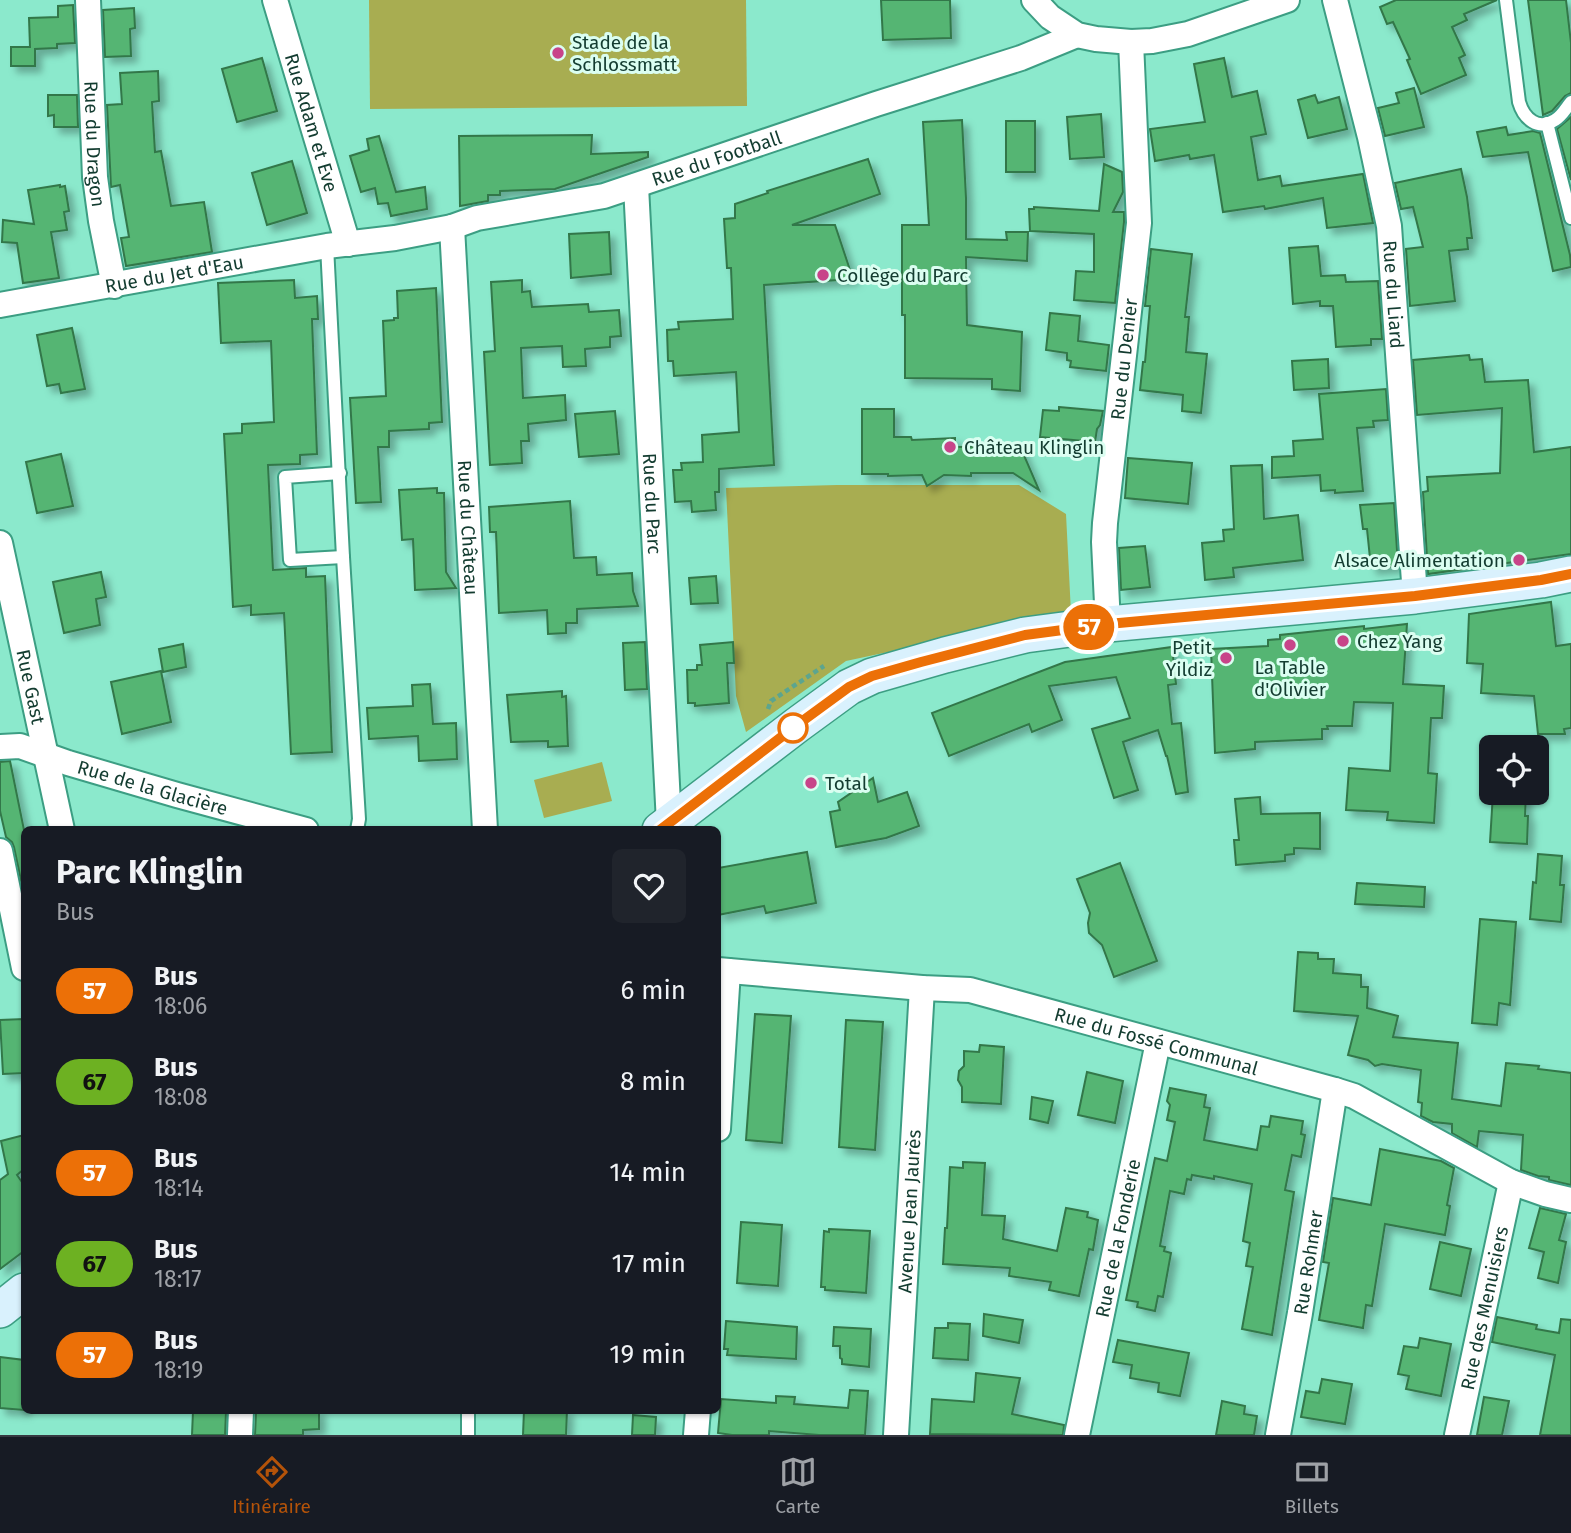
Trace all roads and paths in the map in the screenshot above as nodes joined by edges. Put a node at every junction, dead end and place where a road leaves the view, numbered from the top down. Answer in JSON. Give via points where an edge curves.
{"nodes":[{"id":1,"x":88,"y":0,"type":"edge"},
{"id":2,"x":275,"y":0,"type":"edge"},
{"id":3,"x":1034,"y":0,"type":"edge"},
{"id":4,"x":1287,"y":0,"type":"edge"},
{"id":5,"x":1335,"y":0,"type":"edge"},
{"id":6,"x":1506,"y":0,"type":"edge"},
{"id":7,"x":1077,"y":35,"type":"junction"},
{"id":8,"x":1131,"y":42,"type":"junction"},
{"id":9,"x":1571,"y":102,"type":"edge"},
{"id":10,"x":1547,"y":123,"type":"junction"},
{"id":11,"x":636,"y":186,"type":"junction"},
{"id":12,"x":1571,"y":218,"type":"edge"},
{"id":13,"x":452,"y":227,"type":"junction"},
{"id":14,"x":337,"y":245,"type":"junction"},
{"id":15,"x":114,"y":286,"type":"junction"},
{"id":16,"x":0,"y":306,"type":"edge"},
{"id":17,"x":340,"y":473,"type":"junction"},
{"id":18,"x":0,"y":543,"type":"edge"},
{"id":19,"x":343,"y":557,"type":"junction"},
{"id":20,"x":1571,"y":574,"type":"edge"},
{"id":21,"x":1415,"y":596,"type":"junction"},
{"id":22,"x":1108,"y":624,"type":"junction"},
{"id":23,"x":0,"y":747,"type":"edge"},
{"id":24,"x":46,"y":754,"type":"junction"},
{"id":25,"x":61,"y":826,"type":"edge"},
{"id":26,"x":291,"y":826,"type":"edge"},
{"id":27,"x":358,"y":826,"type":"edge"},
{"id":28,"x":485,"y":826,"type":"edge"},
{"id":29,"x":665,"y":826,"type":"edge"},
{"id":30,"x":0,"y":851,"type":"edge"},
{"id":31,"x":21,"y":953,"type":"edge"},
{"id":32,"x":723,"y":971,"type":"edge"},
{"id":33,"x":922,"y":988,"type":"junction"},
{"id":34,"x":721,"y":1034,"type":"edge"},
{"id":35,"x":1158,"y":1042,"type":"junction"},
{"id":36,"x":1335,"y":1090,"type":"junction"},
{"id":37,"x":1511,"y":1182,"type":"junction"},
{"id":38,"x":1571,"y":1200,"type":"edge"},
{"id":39,"x":21,"y":1294,"type":"edge"},
{"id":40,"x":0,"y":1310,"type":"edge"},
{"id":41,"x":241,"y":1414,"type":"edge"},
{"id":42,"x":468,"y":1414,"type":"edge"},
{"id":43,"x":698,"y":1414,"type":"edge"},
{"id":44,"x":240,"y":1435,"type":"edge"},
{"id":45,"x":468,"y":1435,"type":"edge"},
{"id":46,"x":696,"y":1435,"type":"edge"},
{"id":47,"x":896,"y":1435,"type":"edge"},
{"id":48,"x":1077,"y":1435,"type":"edge"},
{"id":49,"x":1278,"y":1435,"type":"edge"},
{"id":50,"x":1457,"y":1435,"type":"edge"}],
"edges":[{"from":1,"to":15,"type":"street","name":"Rue du Dragon","via":[[95,177]]},
{"from":2,"to":14,"type":"street","name":"Rue Adam et Eve"},
{"from":3,"to":7,"type":"street"},
{"from":4,"to":8,"type":"street","via":[[1188,34]]},
{"from":5,"to":21,"type":"street","name":"Rue du Liard","via":[[1389,226]]},
{"from":6,"to":10,"type":"lane","via":[[1522,111],[1532,122]]},
{"from":7,"to":8,"type":"street"},
{"from":7,"to":11,"type":"street","name":"Rue du Football","via":[[1021,58]]},
{"from":8,"to":22,"type":"street","name":"Rue du Denier","via":[[1139,223],[1105,523]]},
{"from":9,"to":10,"type":"lane"},
{"from":10,"to":12,"type":"lane"},
{"from":11,"to":13,"type":"street","name":"Rue du Football"},
{"from":11,"to":29,"type":"street","name":"Rue du Parc"},
{"from":13,"to":14,"type":"street","name":"Rue du Football"},
{"from":13,"to":28,"type":"street","name":"Rue du Château"},
{"from":14,"to":15,"type":"street","name":"Rue du Jet d'Eau"},
{"from":14,"to":17,"type":"lane"},
{"from":15,"to":16,"type":"street","name":"Rue du Jet d'Eau"},
{"from":17,"to":19,"type":"lane"},
{"from":17,"to":19,"type":"lane","via":[[285,477],[290,560]]},
{"from":18,"to":24,"type":"street","name":"Rue Gast"},
{"from":19,"to":27,"type":"lane"},
{"from":20,"to":21,"type":"main road"},
{"from":21,"to":22,"type":"main road"},
{"from":22,"to":29,"type":"main road","via":[[1025,635],[872,676],[849,687]]},
{"from":23,"to":24,"type":"street","name":"Rue de la Glacière","via":[[20,746]]},
{"from":24,"to":25,"type":"street","name":"Rue Gast"},
{"from":24,"to":26,"type":"street","name":"Rue de la Glacière"},
{"from":30,"to":31,"type":"street"},
{"from":32,"to":33,"type":"street","name":"Rue du Fossé Communal"},
{"from":32,"to":34,"type":"street"},
{"from":33,"to":35,"type":"street","name":"Rue du Fossé Communal","via":[[970,990]]},
{"from":33,"to":47,"type":"street","name":"Avenue Jean Jaurès"},
{"from":35,"to":36,"type":"street","name":"Rue du Fossé Communal"},
{"from":35,"to":48,"type":"street","name":"Rue de la Fonderie"},
{"from":36,"to":37,"type":"street","name":"Rue du Fossé Communal"},
{"from":36,"to":49,"type":"street","name":"Rue Rohmer"},
{"from":37,"to":38,"type":"street","name":"Rue du Fossé Communal"},
{"from":37,"to":50,"type":"street","name":"Rue des Menuisiers"},
{"from":39,"to":40,"type":"main road"},
{"from":41,"to":44,"type":"street"},
{"from":42,"to":45,"type":"lane"},
{"from":43,"to":46,"type":"street"}]}
